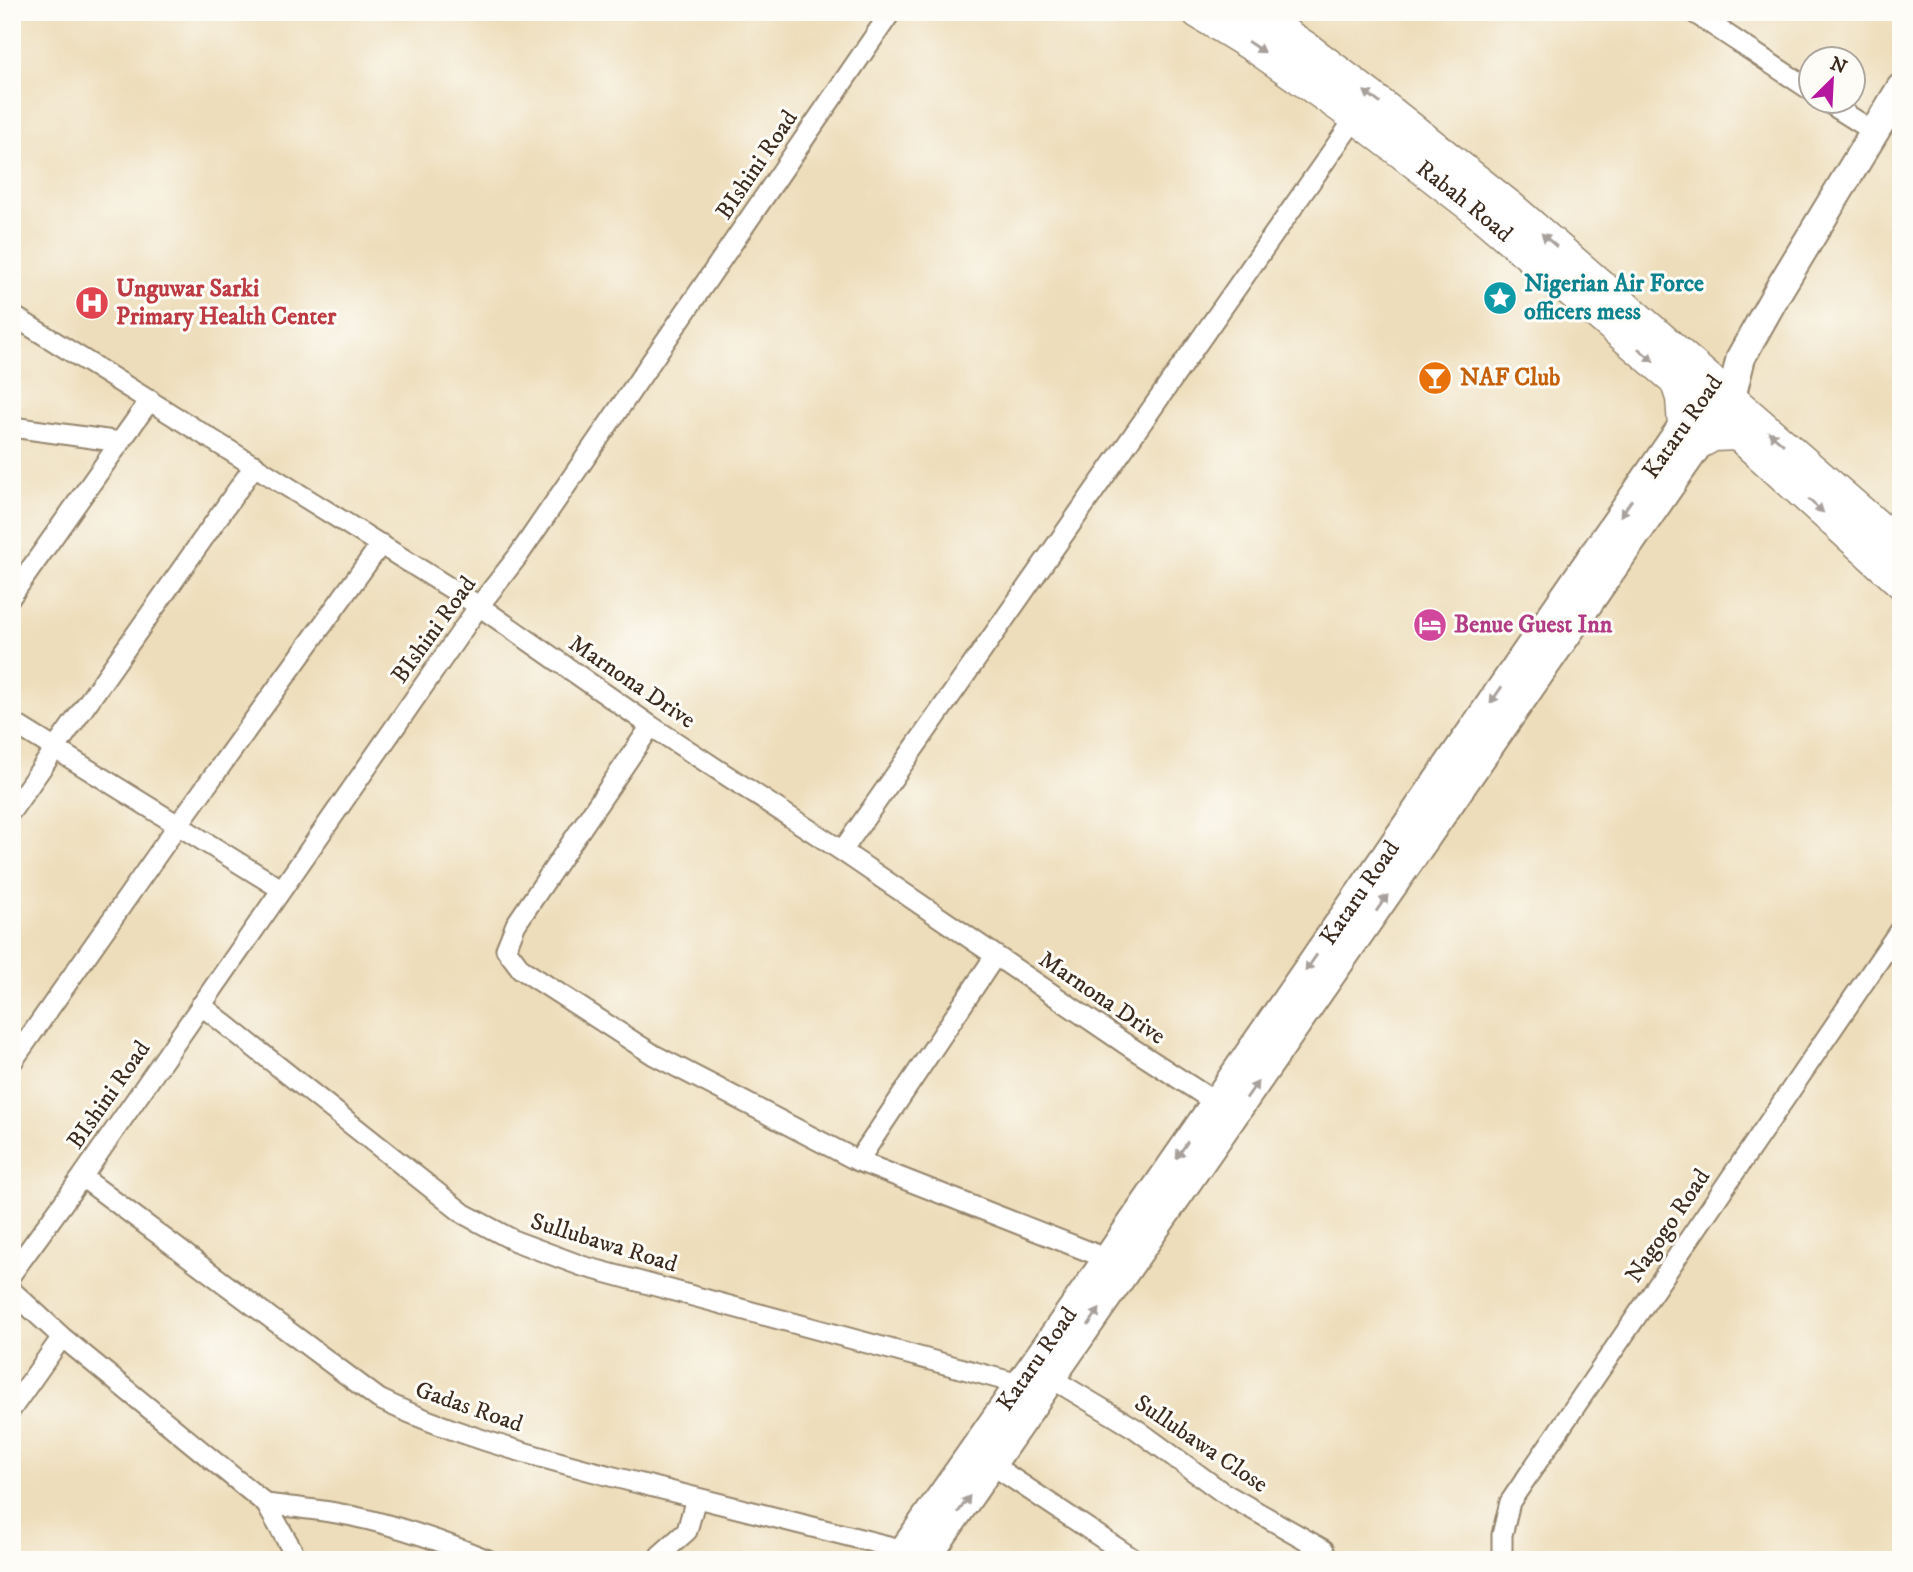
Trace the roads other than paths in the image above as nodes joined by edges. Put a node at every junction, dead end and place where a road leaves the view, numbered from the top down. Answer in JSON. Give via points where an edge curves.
{"nodes":[{"id":1,"x":891,"y":12,"type":"edge"},
{"id":2,"x":1198,"y":12,"type":"edge"},
{"id":3,"x":1252,"y":12,"type":"edge"},
{"id":4,"x":1693,"y":12,"type":"edge"},
{"id":5,"x":1798,"y":82,"type":"edge"},
{"id":6,"x":1901,"y":88,"type":"edge"},
{"id":7,"x":1849,"y":116,"type":"edge"},
{"id":8,"x":1356,"y":117,"type":"junction"},
{"id":9,"x":1873,"y":131,"type":"junction"},
{"id":10,"x":12,"y":315,"type":"edge"},
{"id":11,"x":150,"y":400,"type":"junction"},
{"id":12,"x":1712,"y":414,"type":"junction"},
{"id":13,"x":12,"y":427,"type":"edge"},
{"id":14,"x":121,"y":442,"type":"junction"},
{"id":15,"x":255,"y":465,"type":"junction"},
{"id":16,"x":381,"y":544,"type":"junction"},
{"id":17,"x":1901,"y":547,"type":"edge"},
{"id":18,"x":1901,"y":582,"type":"edge"},
{"id":19,"x":12,"y":595,"type":"edge"},
{"id":20,"x":479,"y":606,"type":"junction"},
{"id":21,"x":12,"y":722,"type":"edge"},
{"id":22,"x":651,"y":726,"type":"junction"},
{"id":23,"x":55,"y":747,"type":"junction"},
{"id":24,"x":12,"y":810,"type":"edge"},
{"id":25,"x":178,"y":825,"type":"junction"},
{"id":26,"x":842,"y":850,"type":"junction"},
{"id":27,"x":281,"y":889,"type":"junction"},
{"id":28,"x":1901,"y":928,"type":"edge"},
{"id":29,"x":995,"y":956,"type":"junction"},
{"id":30,"x":201,"y":1005,"type":"junction"},
{"id":31,"x":12,"y":1062,"type":"edge"},
{"id":32,"x":1215,"y":1102,"type":"junction"},
{"id":33,"x":858,"y":1161,"type":"junction"},
{"id":34,"x":82,"y":1177,"type":"junction"},
{"id":35,"x":1108,"y":1259,"type":"junction"},
{"id":36,"x":12,"y":1273,"type":"edge"},
{"id":37,"x":12,"y":1292,"type":"edge"},
{"id":38,"x":62,"y":1337,"type":"junction"},
{"id":39,"x":1051,"y":1378,"type":"junction"},
{"id":40,"x":1019,"y":1384,"type":"junction"},
{"id":41,"x":12,"y":1408,"type":"edge"},
{"id":42,"x":982,"y":1458,"type":"junction"},
{"id":43,"x":696,"y":1498,"type":"junction"},
{"id":44,"x":266,"y":1504,"type":"junction"},
{"id":45,"x":1324,"y":1550,"type":"dead end"},
{"id":46,"x":908,"y":1556,"type":"edge"},
{"id":47,"x":298,"y":1560,"type":"edge"},
{"id":48,"x":488,"y":1560,"type":"edge"},
{"id":49,"x":658,"y":1560,"type":"edge"},
{"id":50,"x":1135,"y":1560,"type":"edge"},
{"id":51,"x":1502,"y":1560,"type":"edge"}],
"edges":[{"from":1,"to":20,"type":"street","name":"BIshini Road","via":[[566,488]]},
{"from":2,"to":8,"type":"main road","name":"Rabah Road","one_way":true},
{"from":12,"to":3,"type":"main road","name":"Rabah Road","one_way":true,"via":[[1511,208],[1427,139]]},
{"from":4,"to":5,"type":"street"},
{"from":6,"to":9,"type":"street","name":"Kataru Road"},
{"from":7,"to":9,"type":"street"},
{"from":8,"to":12,"type":"main road","name":"Rabah Road","one_way":true,"via":[[1474,208]]},
{"from":8,"to":26,"type":"street"},
{"from":9,"to":12,"type":"street","name":"Kataru Road","via":[[1777,291]]},
{"from":10,"to":11,"type":"street","name":"Marnona Drive"},
{"from":11,"to":14,"type":"street"},
{"from":11,"to":15,"type":"street","name":"Marnona Drive"},
{"from":17,"to":12,"type":"main road","name":"Rabah Road","one_way":true},
{"from":12,"to":18,"type":"main road","name":"Rabah Road","one_way":true},
{"from":12,"to":32,"type":"street","name":"Kataru Road","one_way":true},
{"from":39,"to":12,"type":"street","name":"Kataru Road","one_way":true},
{"from":13,"to":14,"type":"street"},
{"from":14,"to":19,"type":"street"},
{"from":15,"to":16,"type":"street","name":"Marnona Drive"},
{"from":15,"to":23,"type":"street"},
{"from":16,"to":20,"type":"street","name":"Marnona Drive"},
{"from":16,"to":25,"type":"street"},
{"from":20,"to":22,"type":"street","name":"Marnona Drive"},
{"from":20,"to":27,"type":"street","name":"BIshini Road"},
{"from":21,"to":23,"type":"street"},
{"from":22,"to":26,"type":"street","name":"Marnona Drive"},
{"from":22,"to":33,"type":"street","via":[[516,924],[506,949],[521,969],[654,1055]]},
{"from":23,"to":24,"type":"street"},
{"from":23,"to":25,"type":"street"},
{"from":25,"to":27,"type":"street"},
{"from":25,"to":31,"type":"street"},
{"from":26,"to":29,"type":"street","name":"Marnona Drive"},
{"from":27,"to":30,"type":"street","name":"BIshini Road"},
{"from":28,"to":51,"type":"street","name":"Nagogo Road","via":[[1510,1502]]},
{"from":29,"to":32,"type":"street","name":"Marnona Drive"},
{"from":29,"to":33,"type":"street"},
{"from":30,"to":34,"type":"street","name":"BIshini Road"},
{"from":30,"to":40,"type":"street","name":"Sullubawa Road","via":[[464,1214],[515,1241],[582,1266]]},
{"from":32,"to":35,"type":"street","name":"Kataru Road","one_way":true},
{"from":33,"to":35,"type":"street"},
{"from":34,"to":36,"type":"street","name":"BIshini Road"},
{"from":34,"to":43,"type":"street","name":"Gadas Road","via":[[379,1399],[496,1446]]},
{"from":35,"to":40,"type":"street","name":"Kataru Road"},
{"from":37,"to":38,"type":"street"},
{"from":38,"to":41,"type":"street"},
{"from":38,"to":44,"type":"street"},
{"from":39,"to":42,"type":"street","name":"Kataru Road"},
{"from":39,"to":45,"type":"street","name":"Sullubawa Close","via":[[1136,1429],[1222,1492]]},
{"from":40,"to":42,"type":"street","name":"Kataru Road"},
{"from":42,"to":46,"type":"street","name":"Kataru Road"},
{"from":42,"to":50,"type":"street"},
{"from":43,"to":46,"type":"street","name":"Gadas Road"},
{"from":43,"to":49,"type":"street","via":[[687,1531]]},
{"from":44,"to":47,"type":"street"},
{"from":44,"to":48,"type":"street","via":[[381,1524]]}]}
